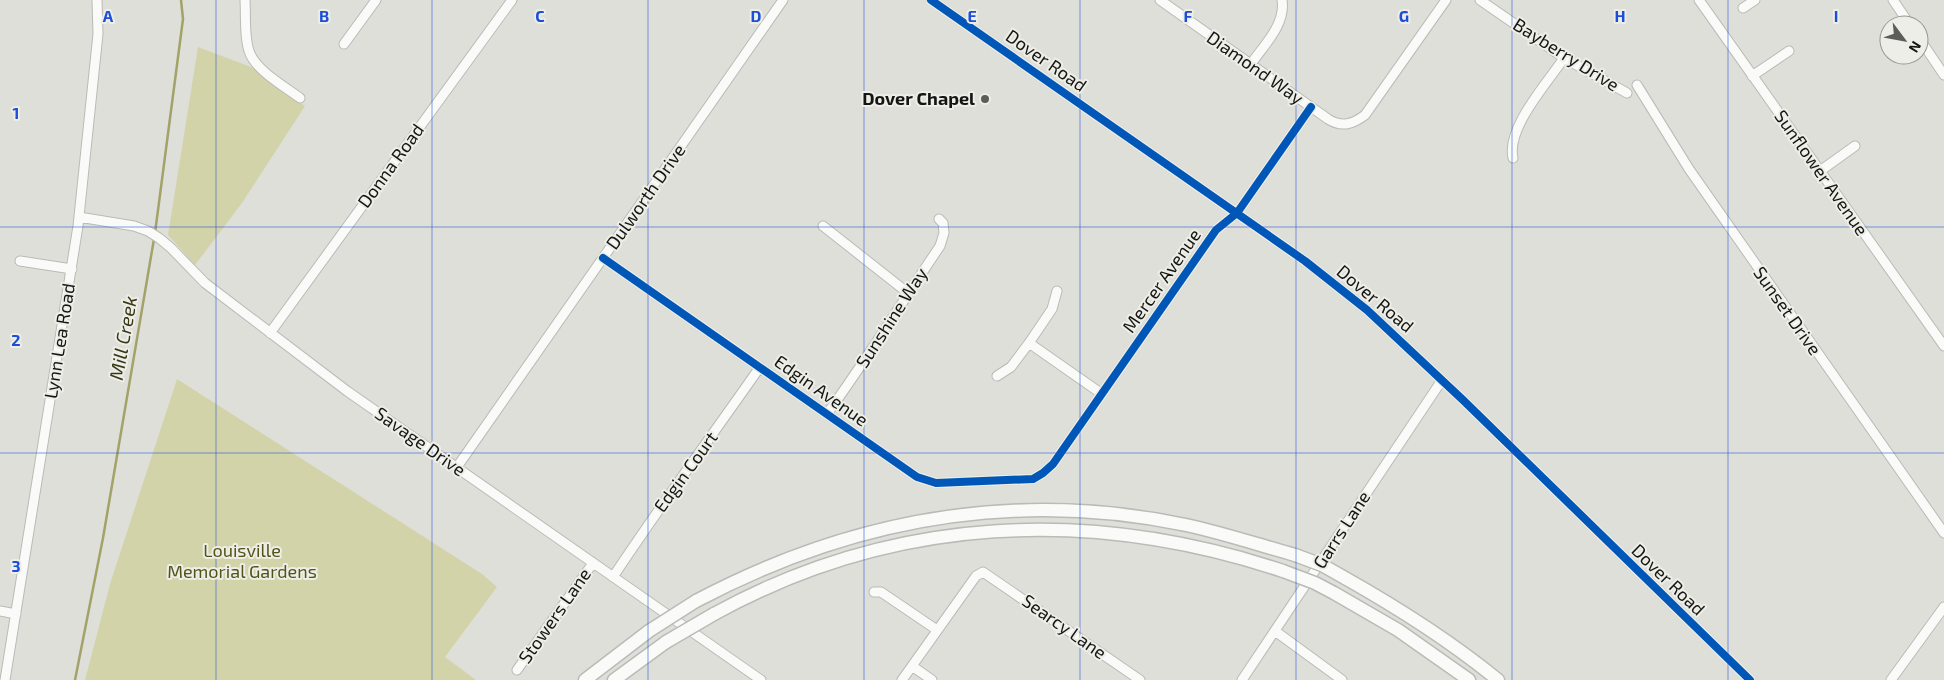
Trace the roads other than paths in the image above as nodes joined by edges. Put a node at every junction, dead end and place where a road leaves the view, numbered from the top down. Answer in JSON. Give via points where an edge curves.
{"nodes":[{"id":1,"x":97,"y":0,"type":"edge"},
{"id":2,"x":245,"y":0,"type":"edge"},
{"id":3,"x":376,"y":0,"type":"edge"},
{"id":4,"x":512,"y":0,"type":"edge"},
{"id":5,"x":783,"y":0,"type":"edge"},
{"id":6,"x":931,"y":0,"type":"edge"},
{"id":7,"x":1160,"y":0,"type":"edge"},
{"id":8,"x":1282,"y":0,"type":"edge"},
{"id":9,"x":1446,"y":0,"type":"edge"},
{"id":10,"x":1480,"y":0,"type":"edge"},
{"id":11,"x":1699,"y":0,"type":"edge"},
{"id":12,"x":1755,"y":0,"type":"edge"},
{"id":13,"x":1894,"y":0,"type":"edge"},
{"id":14,"x":1744,"y":8,"type":"dead end"},
{"id":15,"x":1904,"y":15,"type":"edge"},
{"id":16,"x":344,"y":44,"type":"dead end"},
{"id":17,"x":1789,"y":51,"type":"dead end"},
{"id":18,"x":1929,"y":53,"type":"edge"},
{"id":19,"x":1564,"y":58,"type":"junction"},
{"id":20,"x":1251,"y":64,"type":"junction"},
{"id":21,"x":1944,"y":75,"type":"edge"},
{"id":22,"x":1752,"y":76,"type":"junction"},
{"id":23,"x":1637,"y":85,"type":"dead end"},
{"id":24,"x":1627,"y":93,"type":"dead end"},
{"id":25,"x":300,"y":98,"type":"dead end"},
{"id":26,"x":1311,"y":107,"type":"junction"},
{"id":27,"x":1855,"y":146,"type":"dead end"},
{"id":28,"x":1513,"y":158,"type":"dead end"},
{"id":29,"x":1820,"y":171,"type":"junction"},
{"id":30,"x":1236,"y":212,"type":"junction"},
{"id":31,"x":80,"y":217,"type":"junction"},
{"id":32,"x":939,"y":219,"type":"dead end"},
{"id":33,"x":823,"y":226,"type":"dead end"},
{"id":34,"x":603,"y":258,"type":"junction"},
{"id":35,"x":20,"y":261,"type":"dead end"},
{"id":36,"x":72,"y":269,"type":"junction"},
{"id":37,"x":1057,"y":291,"type":"dead end"},
{"id":38,"x":908,"y":293,"type":"junction"},
{"id":39,"x":270,"y":333,"type":"junction"},
{"id":40,"x":1029,"y":342,"type":"junction"},
{"id":41,"x":1944,"y":346,"type":"edge"},
{"id":42,"x":760,"y":367,"type":"junction"},
{"id":43,"x":997,"y":376,"type":"dead end"},
{"id":44,"x":1442,"y":380,"type":"junction"},
{"id":45,"x":1102,"y":394,"type":"junction"},
{"id":46,"x":827,"y":414,"type":"junction"},
{"id":47,"x":457,"y":467,"type":"junction"},
{"id":48,"x":1041,"y":475,"type":"joint"},
{"id":49,"x":1944,"y":532,"type":"edge"},
{"id":50,"x":593,"y":563,"type":"junction"},
{"id":51,"x":613,"y":577,"type":"junction"},
{"id":52,"x":874,"y":592,"type":"dead end"},
{"id":53,"x":1944,"y":607,"type":"edge"},
{"id":54,"x":0,"y":611,"type":"edge"},
{"id":55,"x":16,"y":614,"type":"junction"},
{"id":56,"x":937,"y":630,"type":"junction"},
{"id":57,"x":1275,"y":631,"type":"junction"},
{"id":58,"x":912,"y":666,"type":"junction"},
{"id":59,"x":517,"y":670,"type":"dead end"},
{"id":60,"x":755,"y":678,"type":"edge"},
{"id":61,"x":5,"y":680,"type":"edge"},
{"id":62,"x":585,"y":680,"type":"edge"},
{"id":63,"x":614,"y":680,"type":"edge"},
{"id":64,"x":902,"y":680,"type":"edge"},
{"id":65,"x":932,"y":680,"type":"edge"},
{"id":66,"x":1140,"y":680,"type":"edge"},
{"id":67,"x":1242,"y":680,"type":"edge"},
{"id":68,"x":1342,"y":680,"type":"edge"},
{"id":69,"x":1469,"y":680,"type":"edge"},
{"id":70,"x":1498,"y":680,"type":"edge"},
{"id":71,"x":1750,"y":680,"type":"edge"},
{"id":72,"x":1891,"y":680,"type":"edge"}],
"edges":[{"from":1,"to":31,"type":"street","name":"Lynn Lea Road","via":[[98,34]]},
{"from":2,"to":25,"type":"street","via":[[247,44],[251,57],[258,67]]},
{"from":3,"to":16,"type":"street"},
{"from":4,"to":39,"type":"street","name":"Donna Road"},
{"from":5,"to":34,"type":"street","name":"Dulworth Drive"},
{"from":6,"to":30,"type":"street","name":"Dover Road"},
{"from":7,"to":20,"type":"street","name":"Diamond Way"},
{"from":8,"to":20,"type":"street","via":[[1284,8],[1280,21]]},
{"from":9,"to":26,"type":"street","name":"Diamond Way","via":[[1366,114],[1353,123],[1341,124]]},
{"from":10,"to":19,"type":"street","name":"Bayberry Drive"},
{"from":11,"to":22,"type":"street","name":"Sunflower Avenue"},
{"from":12,"to":14,"type":"street"},
{"from":13,"to":15,"type":"street"},
{"from":17,"to":22,"type":"street"},
{"from":18,"to":21,"type":"street"},
{"from":19,"to":24,"type":"street","name":"Bayberry Drive"},
{"from":19,"to":28,"type":"street","via":[[1518,125],[1513,140]]},
{"from":20,"to":26,"type":"street","name":"Diamond Way"},
{"from":22,"to":29,"type":"street","name":"Sunflower Avenue"},
{"from":23,"to":49,"type":"street","name":"Sunset Drive","via":[[1700,185]]},
{"from":26,"to":30,"type":"street","name":"Mercer Avenue"},
{"from":27,"to":29,"type":"street"},
{"from":29,"to":41,"type":"street","name":"Sunflower Avenue"},
{"from":30,"to":44,"type":"street","name":"Dover Road","via":[[1347,293]]},
{"from":30,"to":45,"type":"street","name":"Mercer Avenue","via":[[1216,230]]},
{"from":31,"to":36,"type":"street","name":"Lynn Lea Road"},
{"from":31,"to":39,"type":"street","name":"Savage Drive","via":[[119,222],[148,231],[171,248],[204,283]]},
{"from":32,"to":38,"type":"street","name":"Sunshine Way","via":[[943,223],[943,238]]},
{"from":33,"to":38,"type":"street"},
{"from":34,"to":42,"type":"street","name":"Edgin Avenue"},
{"from":34,"to":47,"type":"street","name":"Dulworth Drive"},
{"from":35,"to":36,"type":"street"},
{"from":36,"to":55,"type":"street","name":"Lynn Lea Road"},
{"from":37,"to":40,"type":"street","via":[[1052,309]]},
{"from":38,"to":46,"type":"street","name":"Sunshine Way","via":[[868,358]]},
{"from":39,"to":47,"type":"street","name":"Savage Drive"},
{"from":40,"to":43,"type":"street","via":[[1011,367]]},
{"from":40,"to":45,"type":"street"},
{"from":42,"to":46,"type":"street","name":"Edgin Avenue"},
{"from":42,"to":51,"type":"street","name":"Edgin Court"},
{"from":44,"to":57,"type":"street","name":"Garrs Lane"},
{"from":44,"to":71,"type":"street","name":"Dover Road"},
{"from":45,"to":48,"type":"street","name":"Mercer Avenue","via":[[1053,464]]},
{"from":46,"to":48,"type":"street","name":"Edgin Avenue","via":[[927,481],[1020,480]]},
{"from":47,"to":50,"type":"street","name":"Savage Drive"},
{"from":50,"to":51,"type":"street","name":"Savage Drive"},
{"from":50,"to":59,"type":"street","name":"Stowers Lane"},
{"from":51,"to":60,"type":"street","name":"Savage Drive"},
{"from":52,"to":56,"type":"street","via":[[881,592]]},
{"from":53,"to":72,"type":"street"},
{"from":54,"to":55,"type":"street"},
{"from":55,"to":61,"type":"street","name":"Lynn Lea Road"},
{"from":56,"to":58,"type":"street"},
{"from":56,"to":66,"type":"street","name":"Searcy Lane","via":[[976,576],[983,572]]},
{"from":57,"to":67,"type":"street","name":"Garrs Lane"},
{"from":57,"to":68,"type":"street"},
{"from":58,"to":64,"type":"street"},
{"from":58,"to":65,"type":"street"},
{"from":62,"to":70,"type":"highway","bridge":true,"via":[[648,631],[696,601],[776,563],[838,541],[895,526],[978,513],[1065,511],[1125,516],[1204,530],[1322,565],[1426,625]]},
{"from":63,"to":69,"type":"highway","bridge":true,"via":[[666,642],[738,600],[792,576],[848,557],[905,543],[989,531],[1065,530],[1132,535],[1191,546],[1283,571],[1315,583],[1398,630]]}]}
